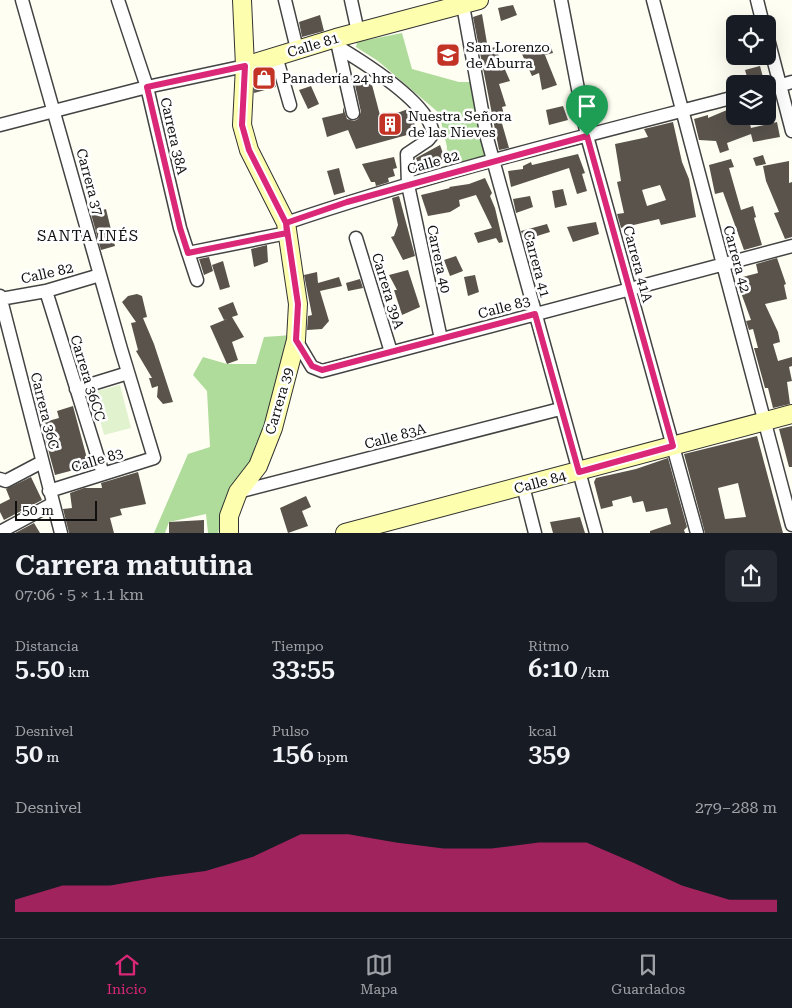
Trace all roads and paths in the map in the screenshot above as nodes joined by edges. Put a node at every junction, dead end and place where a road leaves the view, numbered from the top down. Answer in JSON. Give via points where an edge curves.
{"nodes":[{"id":1,"x":22,"y":0,"type":"edge"},
{"id":2,"x":118,"y":0,"type":"edge"},
{"id":3,"x":242,"y":0,"type":"edge"},
{"id":4,"x":285,"y":0,"type":"edge"},
{"id":5,"x":351,"y":0,"type":"edge"},
{"id":6,"x":561,"y":0,"type":"edge"},
{"id":7,"x":653,"y":0,"type":"edge"},
{"id":8,"x":757,"y":0,"type":"edge"},
{"id":9,"x":468,"y":1,"type":"edge"},
{"id":10,"x":761,"y":15,"type":"edge"},
{"id":11,"x":358,"y":32,"type":"junction"},
{"id":12,"x":337,"y":42,"type":"junction"},
{"id":13,"x":297,"y":49,"type":"junction"},
{"id":14,"x":276,"y":56,"type":"junction"},
{"id":15,"x":775,"y":65,"type":"edge"},
{"id":16,"x":245,"y":66,"type":"junction"},
{"id":17,"x":780,"y":86,"type":"edge"},
{"id":18,"x":147,"y":87,"type":"junction"},
{"id":19,"x":726,"y":99,"type":"edge"},
{"id":20,"x":290,"y":105,"type":"dead end"},
{"id":21,"x":55,"y":111,"type":"junction"},
{"id":22,"x":682,"y":111,"type":"junction"},
{"id":23,"x":354,"y":113,"type":"dead end"},
{"id":24,"x":0,"y":125,"type":"edge"},
{"id":25,"x":792,"y":131,"type":"edge"},
{"id":26,"x":587,"y":136,"type":"junction"},
{"id":27,"x":493,"y":161,"type":"junction"},
{"id":28,"x":408,"y":185,"type":"junction"},
{"id":29,"x":287,"y":228,"type":"junction"},
{"id":30,"x":356,"y":238,"type":"dead end"},
{"id":31,"x":792,"y":246,"type":"edge"},
{"id":32,"x":188,"y":253,"type":"junction"},
{"id":33,"x":723,"y":265,"type":"junction"},
{"id":34,"x":100,"y":275,"type":"junction"},
{"id":35,"x":197,"y":280,"type":"dead end"},
{"id":36,"x":630,"y":289,"type":"junction"},
{"id":37,"x":46,"y":290,"type":"junction"},
{"id":38,"x":0,"y":298,"type":"edge"},
{"id":39,"x":535,"y":314,"type":"junction"},
{"id":40,"x":440,"y":339,"type":"junction"},
{"id":41,"x":296,"y":340,"type":"junction"},
{"id":42,"x":391,"y":352,"type":"junction"},
{"id":43,"x":128,"y":373,"type":"junction"},
{"id":44,"x":76,"y":389,"type":"junction"},
{"id":45,"x":560,"y":409,"type":"junction"},
{"id":46,"x":792,"y":414,"type":"edge"},
{"id":47,"x":764,"y":421,"type":"junction"},
{"id":48,"x":673,"y":446,"type":"junction"},
{"id":49,"x":154,"y":458,"type":"joint"},
{"id":50,"x":42,"y":462,"type":"junction"},
{"id":51,"x":579,"y":472,"type":"junction"},
{"id":52,"x":102,"y":474,"type":"junction"},
{"id":53,"x":1,"y":480,"type":"edge"},
{"id":54,"x":523,"y":486,"type":"junction"},
{"id":55,"x":49,"y":491,"type":"junction"},
{"id":56,"x":238,"y":492,"type":"junction"},
{"id":57,"x":52,"y":504,"type":"junction"},
{"id":58,"x":792,"y":525,"type":"edge"},
{"id":59,"x":390,"y":527,"type":"edge"},
{"id":60,"x":0,"y":532,"type":"edge"},
{"id":61,"x":61,"y":533,"type":"edge"},
{"id":62,"x":229,"y":533,"type":"edge"},
{"id":63,"x":345,"y":533,"type":"edge"},
{"id":64,"x":535,"y":533,"type":"edge"},
{"id":65,"x":596,"y":533,"type":"edge"},
{"id":66,"x":697,"y":533,"type":"edge"}],
"edges":[{"from":1,"to":21,"type":"street","name":"Carrera 37"},
{"from":2,"to":18,"type":"street","name":"Carrera 38A"},
{"from":3,"to":16,"type":"street","name":"Carrera 39"},
{"from":4,"to":13,"type":"street"},
{"from":5,"to":11,"type":"street"},
{"from":6,"to":26,"type":"street","name":"Carrera 41A"},
{"from":7,"to":22,"type":"street","name":"Carrera 42"},
{"from":8,"to":10,"type":"street"},
{"from":9,"to":11,"type":"street","name":"Calle 81"},
{"from":9,"to":27,"type":"street","name":"Carrera 41"},
{"from":11,"to":12,"type":"street","name":"Calle 81"},
{"from":12,"to":13,"type":"street","name":"Calle 81"},
{"from":12,"to":23,"type":"street"},
{"from":12,"to":28,"type":"street","name":"Carrera 40","via":[[410,99],[432,127],[433,134],[428,140],[408,154]]},
{"from":13,"to":14,"type":"street","name":"Calle 81"},
{"from":14,"to":16,"type":"street","name":"Calle 81"},
{"from":14,"to":20,"type":"street"},
{"from":15,"to":17,"type":"street"},
{"from":16,"to":18,"type":"street","name":"Calle 81"},
{"from":16,"to":29,"type":"street","name":"Carrera 39","via":[[242,125],[249,150]]},
{"from":17,"to":25,"type":"street"},
{"from":18,"to":21,"type":"street","name":"Calle 81"},
{"from":18,"to":32,"type":"street","name":"Carrera 38A"},
{"from":19,"to":22,"type":"street","name":"Calle 82"},
{"from":21,"to":24,"type":"street","name":"Calle 81"},
{"from":21,"to":34,"type":"street","name":"Carrera 37"},
{"from":22,"to":26,"type":"street","name":"Calle 82"},
{"from":22,"to":33,"type":"street","name":"Carrera 42"},
{"from":26,"to":27,"type":"street","name":"Calle 82"},
{"from":26,"to":36,"type":"street","name":"Carrera 41A"},
{"from":27,"to":28,"type":"street","name":"Calle 82"},
{"from":27,"to":39,"type":"street","name":"Carrera 41"},
{"from":28,"to":29,"type":"street","name":"Calle 82"},
{"from":28,"to":40,"type":"street","name":"Carrera 40"},
{"from":29,"to":32,"type":"street","name":"Calle 82"},
{"from":29,"to":41,"type":"street","name":"Carrera 39","via":[[298,304]]},
{"from":30,"to":42,"type":"street","name":"Carrera 39A"},
{"from":31,"to":33,"type":"street","name":"Calle 83"},
{"from":32,"to":35,"type":"street","name":"Carrera 38A"},
{"from":33,"to":36,"type":"street","name":"Calle 83"},
{"from":33,"to":47,"type":"street","name":"Carrera 42"},
{"from":34,"to":37,"type":"street","name":"Calle 82"},
{"from":34,"to":43,"type":"street","name":"Carrera 37"},
{"from":36,"to":39,"type":"street","name":"Calle 83"},
{"from":36,"to":48,"type":"street","name":"Carrera 41A"},
{"from":37,"to":38,"type":"street","name":"Calle 82"},
{"from":37,"to":44,"type":"street","name":"Carrera 36CC"},
{"from":38,"to":50,"type":"street","name":"Carrera 36C"},
{"from":39,"to":40,"type":"street","name":"Calle 83"},
{"from":39,"to":45,"type":"street","name":"Carrera 41"},
{"from":40,"to":42,"type":"street","name":"Calle 83"},
{"from":41,"to":42,"type":"street","name":"Calle 83","via":[[312,366],[322,370]]},
{"from":41,"to":56,"type":"street","name":"Carrera 39","via":[[273,428],[258,466]]},
{"from":43,"to":44,"type":"street"},
{"from":43,"to":49,"type":"street","name":"Carrera 37"},
{"from":44,"to":52,"type":"street","name":"Carrera 36CC"},
{"from":45,"to":51,"type":"street","name":"Carrera 41"},
{"from":45,"to":56,"type":"street","name":"Calle 83A"},
{"from":46,"to":47,"type":"street","name":"Calle 84"},
{"from":47,"to":48,"type":"street","name":"Calle 84"},
{"from":47,"to":58,"type":"street","name":"Carrera 42"},
{"from":48,"to":51,"type":"street","name":"Calle 84"},
{"from":48,"to":66,"type":"street","name":"Carrera 41A"},
{"from":49,"to":52,"type":"street","name":"Calle 83"},
{"from":50,"to":53,"type":"street"},
{"from":50,"to":55,"type":"street","name":"Carrera 36C"},
{"from":51,"to":54,"type":"street","name":"Calle 84"},
{"from":51,"to":65,"type":"street","name":"Carrera 41"},
{"from":52,"to":55,"type":"street","name":"Calle 83"},
{"from":54,"to":59,"type":"street","name":"Calle 84"},
{"from":54,"to":64,"type":"street"},
{"from":55,"to":57,"type":"street","name":"Carrera 36C"},
{"from":56,"to":62,"type":"street","name":"Carrera 39","via":[[229,516]]},
{"from":57,"to":60,"type":"street"},
{"from":57,"to":61,"type":"street","name":"Carrera 36C"},
{"from":59,"to":63,"type":"street","name":"Calle 84"}]}
